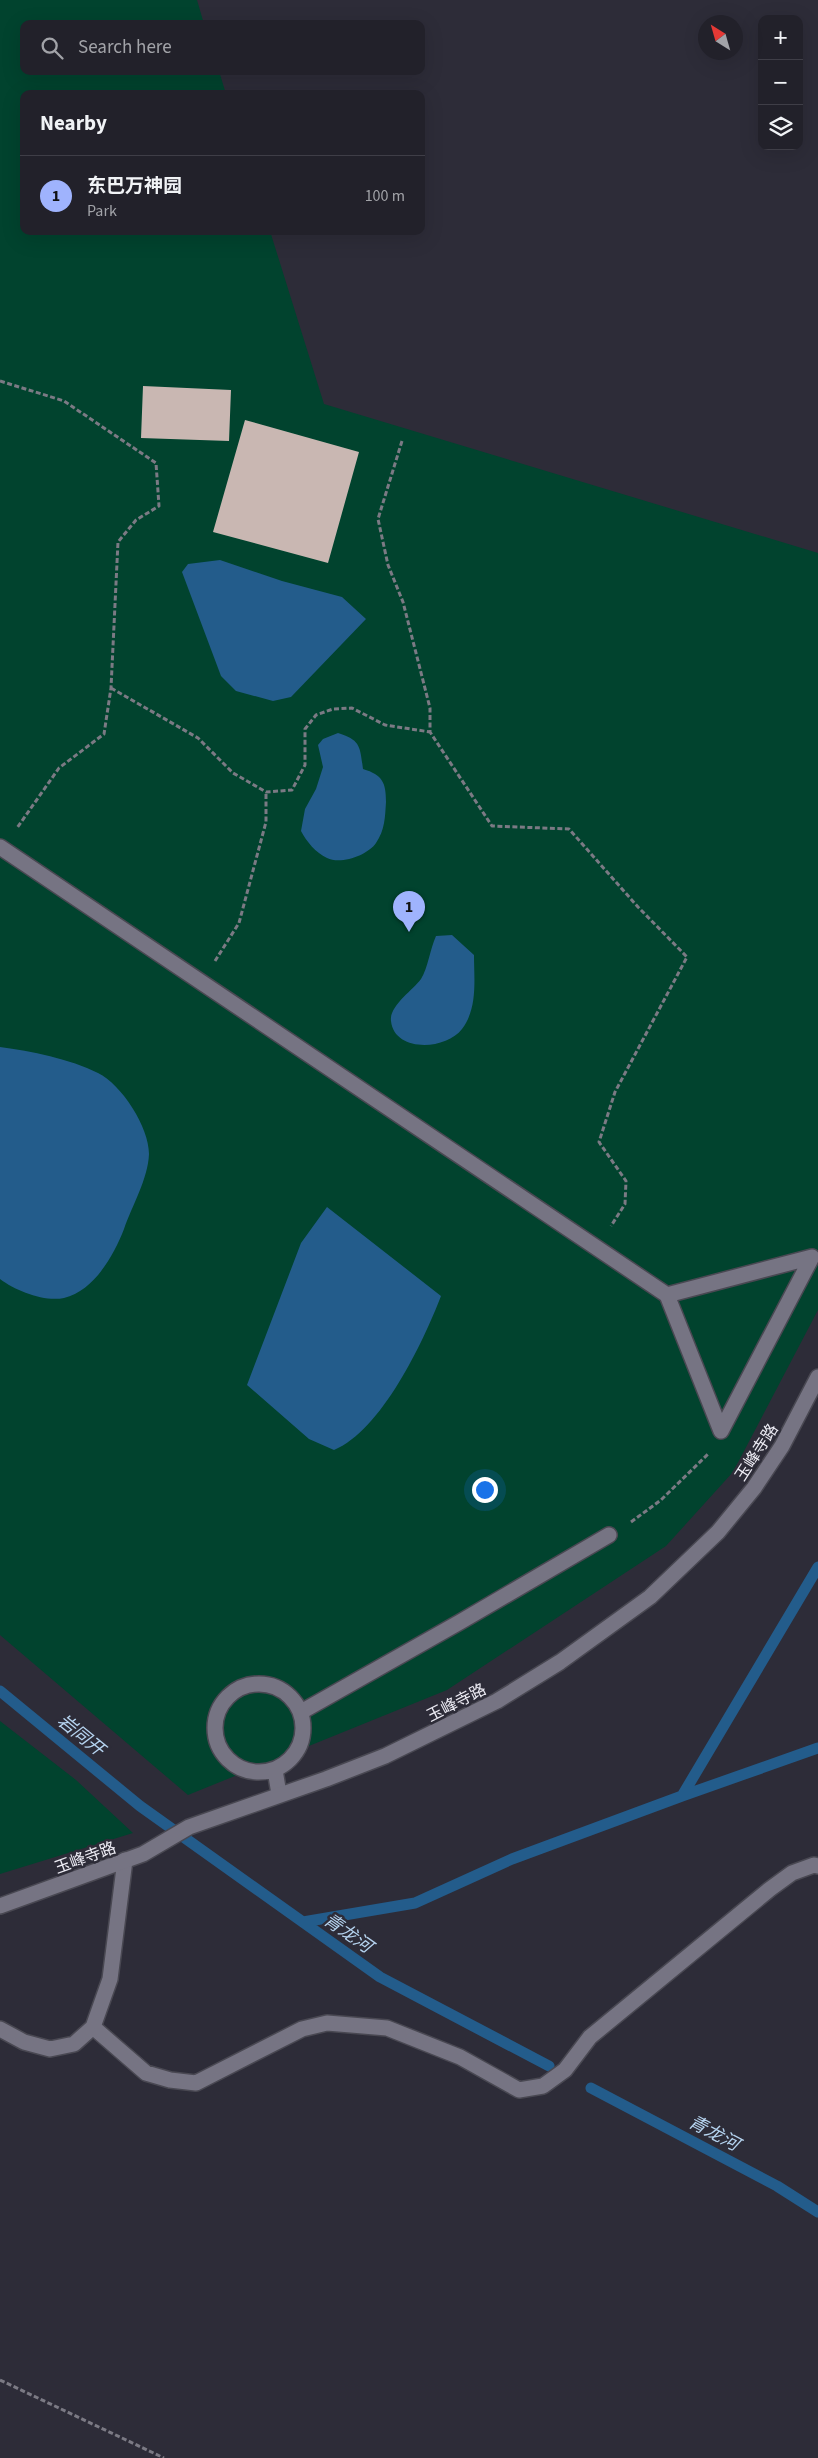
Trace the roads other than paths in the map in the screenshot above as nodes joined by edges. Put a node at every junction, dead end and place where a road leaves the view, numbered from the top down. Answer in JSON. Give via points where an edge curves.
{"nodes":[{"id":1,"x":1,"y":848,"type":"edge"},
{"id":2,"x":667,"y":1295,"type":"junction"},
{"id":3,"x":818,"y":1378,"type":"edge"},
{"id":4,"x":609,"y":1535,"type":"road end"},
{"id":5,"x":301,"y":1712,"type":"junction"},
{"id":6,"x":275,"y":1770,"type":"junction"},
{"id":7,"x":279,"y":1794,"type":"junction"},
{"id":8,"x":125,"y":1860,"type":"junction"},
{"id":9,"x":818,"y":1866,"type":"edge"},
{"id":10,"x":0,"y":1906,"type":"edge"},
{"id":11,"x":93,"y":2027,"type":"junction"},
{"id":12,"x":0,"y":2029,"type":"edge"}],
"edges":[{"from":1,"to":2,"type":"street"},
{"from":2,"to":2,"type":"street","via":[[812,1257],[721,1432]]},
{"from":3,"to":7,"type":"street","name":"玉峰寺路","via":[[782,1446],[754,1488],[718,1532],[650,1597],[560,1662],[497,1701],[385,1756]]},
{"from":4,"to":5,"type":"street"},
{"from":5,"to":6,"type":"street","via":[[304,1729],[300,1746],[290,1760]]},
{"from":5,"to":6,"type":"street","via":[[292,1697],[260,1683],[235,1691],[217,1713],[214,1726],[226,1759],[241,1769],[258,1773]]},
{"from":6,"to":7,"type":"street"},
{"from":7,"to":8,"type":"street","name":"玉峰寺路","via":[[189,1827],[143,1854]]},
{"from":8,"to":10,"type":"street","name":"玉峰寺路"},
{"from":8,"to":11,"type":"street","via":[[110,1979]]},
{"from":9,"to":11,"type":"street","via":[[792,1873],[770,1889],[590,2037],[565,2070],[543,2086],[519,2090],[460,2057],[387,2028],[327,2022],[302,2029],[196,2083],[170,2080],[146,2073]]},
{"from":11,"to":12,"type":"street","via":[[74,2044],[50,2049],[24,2042]]}]}
